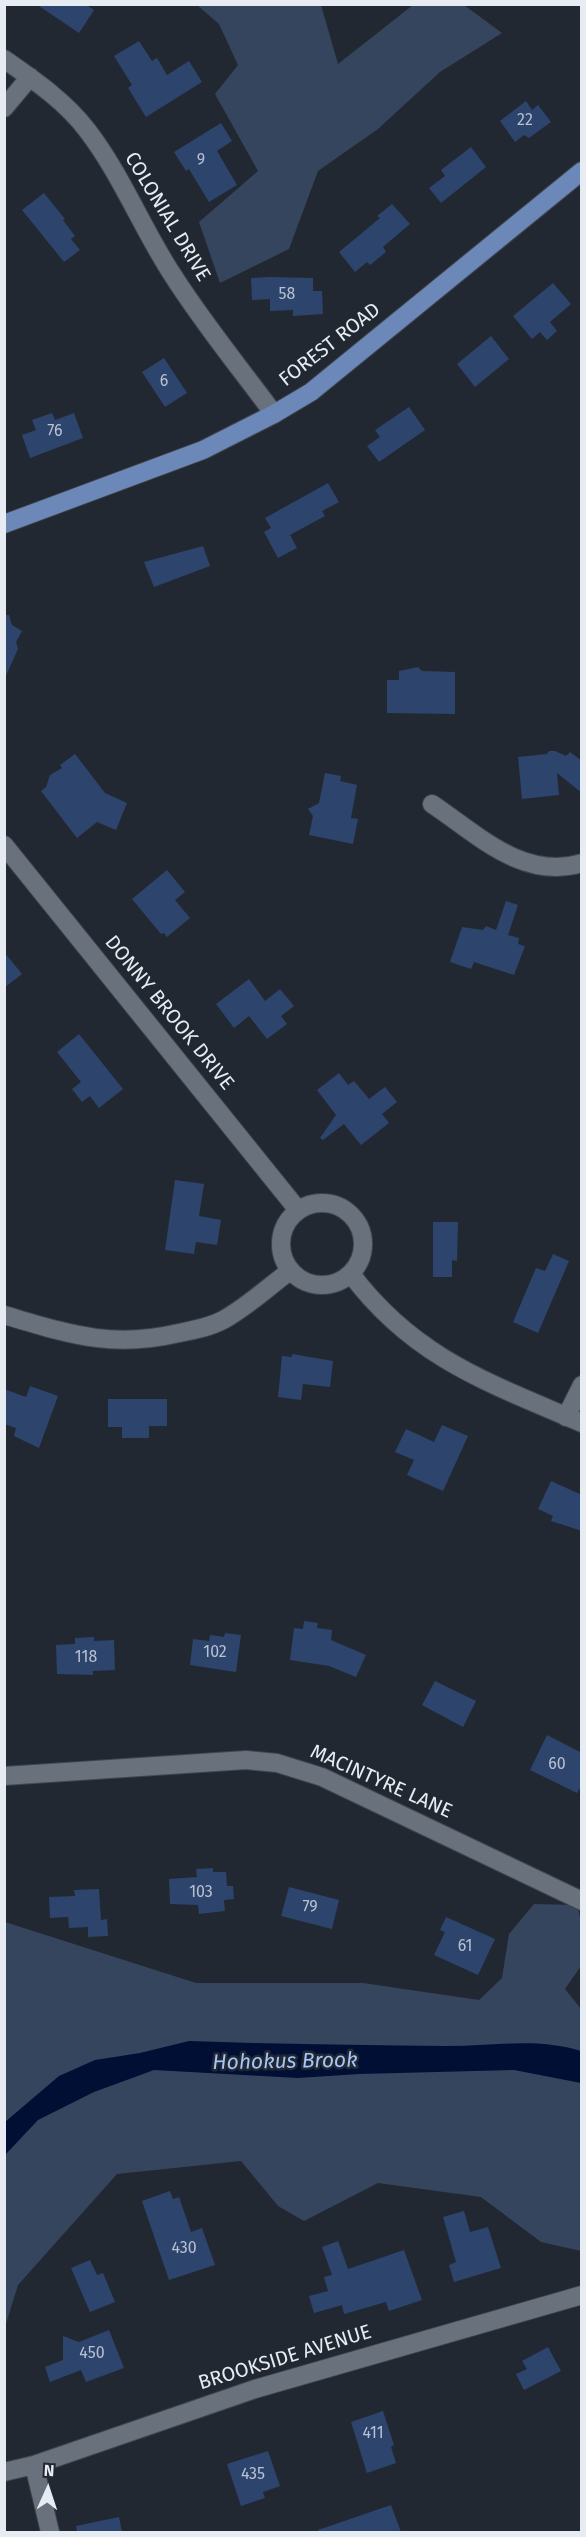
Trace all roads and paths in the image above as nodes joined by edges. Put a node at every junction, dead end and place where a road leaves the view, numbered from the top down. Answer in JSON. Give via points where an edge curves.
{"nodes":[{"id":1,"x":4,"y":59,"type":"edge"},
{"id":2,"x":30,"y":77,"type":"junction"},
{"id":3,"x":4,"y":108,"type":"edge"},
{"id":4,"x":582,"y":171,"type":"edge"},
{"id":5,"x":273,"y":414,"type":"junction"},
{"id":6,"x":4,"y":524,"type":"edge"},
{"id":7,"x":432,"y":804,"type":"dead end"},
{"id":8,"x":4,"y":845,"type":"edge"},
{"id":9,"x":582,"y":863,"type":"edge"},
{"id":10,"x":298,"y":1210,"type":"junction"},
{"id":11,"x":290,"y":1271,"type":"junction"},
{"id":12,"x":351,"y":1274,"type":"junction"},
{"id":13,"x":4,"y":1315,"type":"edge"},
{"id":14,"x":582,"y":1385,"type":"edge"},
{"id":15,"x":574,"y":1420,"type":"edge"},
{"id":16,"x":4,"y":1776,"type":"edge"},
{"id":17,"x":582,"y":1901,"type":"edge"},
{"id":18,"x":582,"y":2295,"type":"edge"},
{"id":19,"x":34,"y":2465,"type":"junction"},
{"id":20,"x":4,"y":2472,"type":"edge"},
{"id":21,"x":50,"y":2532,"type":"edge"}],
"edges":[{"from":1,"to":2,"type":"street","name":"COLONIAL DRIVE"},
{"from":2,"to":3,"type":"street"},
{"from":2,"to":5,"type":"street","name":"COLONIAL DRIVE","via":[[86,129],[174,277]]},
{"from":4,"to":5,"type":"main road","name":"FOREST ROAD","via":[[311,392]]},
{"from":5,"to":6,"type":"main road","name":"FOREST ROAD","via":[[202,450]]},
{"from":7,"to":9,"type":"street","via":[[526,864],[562,868]]},
{"from":8,"to":10,"type":"street","name":"DONNY BROOK DRIVE"},
{"from":10,"to":11,"type":"street","via":[[288,1220],[280,1246]]},
{"from":10,"to":12,"type":"street","via":[[324,1203],[344,1209],[358,1223],[363,1250]]},
{"from":11,"to":12,"type":"street","via":[[300,1280],[327,1286]]},
{"from":11,"to":13,"type":"street","via":[[222,1321],[163,1337],[93,1339]]},
{"from":12,"to":15,"type":"street","via":[[387,1316],[427,1349],[487,1383]]},
{"from":14,"to":15,"type":"street"},
{"from":16,"to":17,"type":"street","name":"MACINTYRE LANE","via":[[246,1760],[277,1763],[322,1777]]},
{"from":18,"to":19,"type":"street","name":"BROOKSIDE AVENUE","via":[[255,2389]]},
{"from":19,"to":20,"type":"street","name":"BROOKSIDE AVENUE"},
{"from":19,"to":21,"type":"street"}]}
